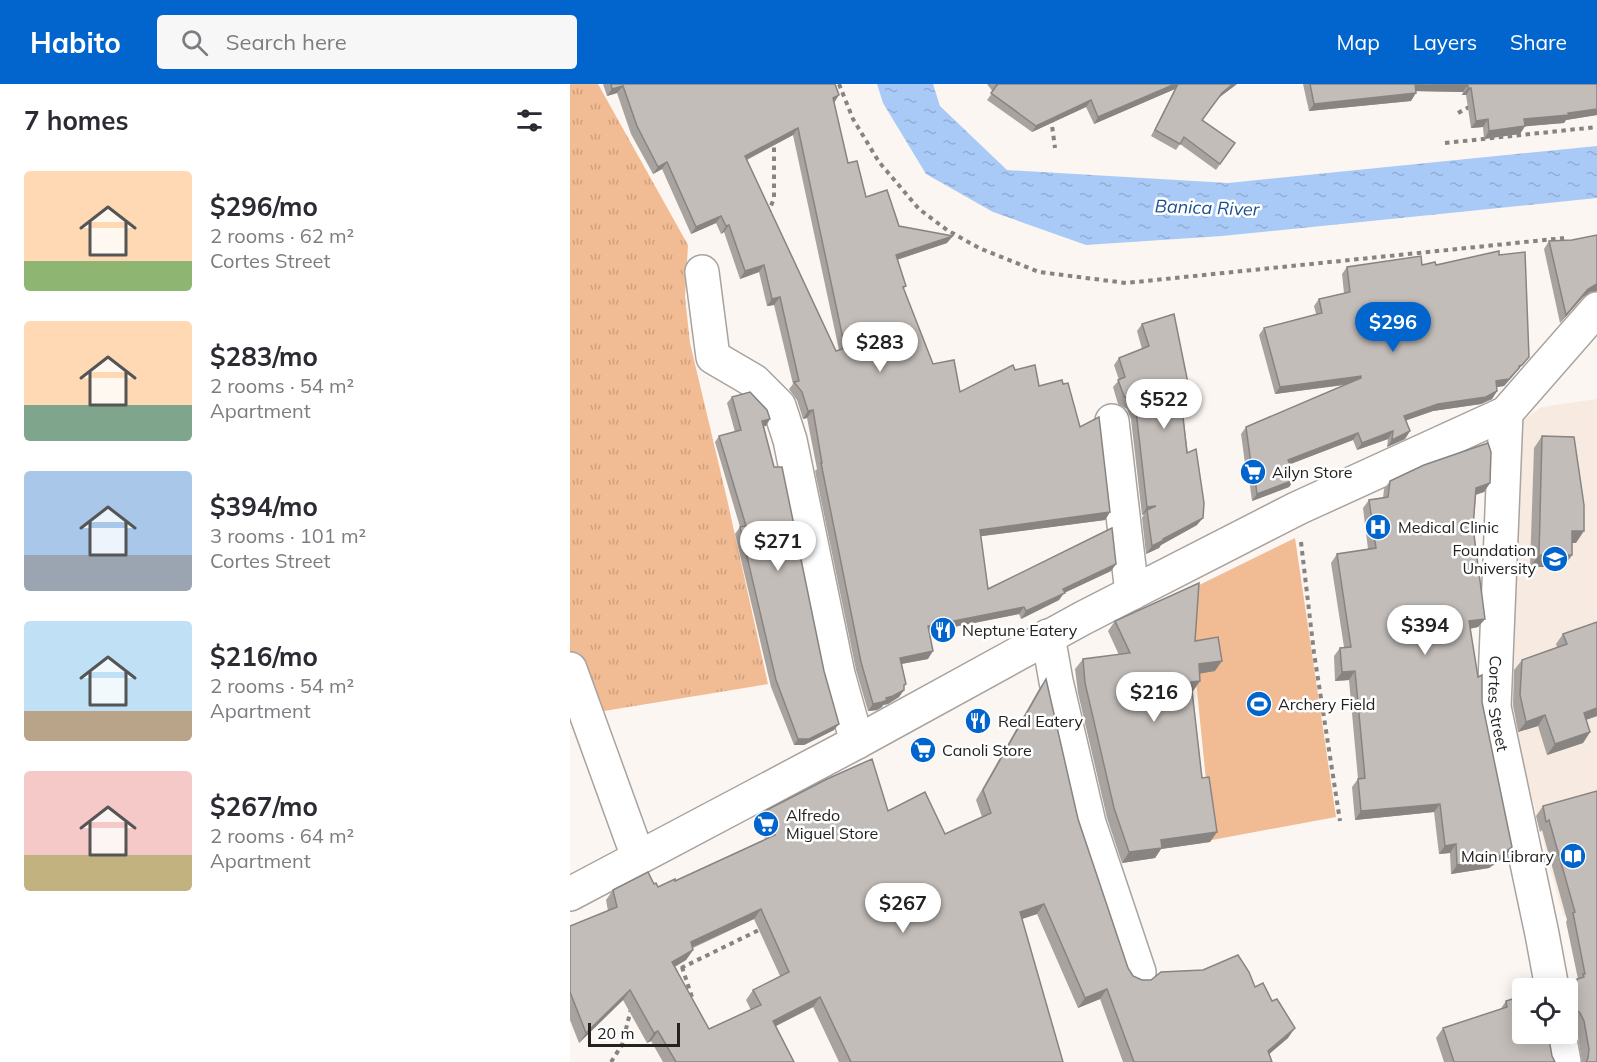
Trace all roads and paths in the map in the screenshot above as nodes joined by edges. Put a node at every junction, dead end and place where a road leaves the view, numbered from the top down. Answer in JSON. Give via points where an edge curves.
{"nodes":[{"id":1,"x":838,"y":84,"type":"edge"},
{"id":2,"x":1478,"y":102,"type":"edge"},
{"id":3,"x":1458,"y":113,"type":"dead end"},
{"id":4,"x":1051,"y":116,"type":"edge"},
{"id":5,"x":1597,"y":127,"type":"edge"},
{"id":6,"x":774,"y":141,"type":"edge"},
{"id":7,"x":1445,"y":144,"type":"dead end"},
{"id":8,"x":1055,"y":148,"type":"dead end"},
{"id":9,"x":765,"y":220,"type":"edge"},
{"id":10,"x":1564,"y":238,"type":"edge"},
{"id":11,"x":702,"y":273,"type":"dead end"},
{"id":12,"x":1597,"y":309,"type":"edge"},
{"id":13,"x":1506,"y":414,"type":"junction"},
{"id":14,"x":1112,"y":421,"type":"dead end"},
{"id":15,"x":1298,"y":508,"type":"junction"},
{"id":16,"x":1132,"y":593,"type":"junction"},
{"id":17,"x":1048,"y":636,"type":"junction"},
{"id":18,"x":570,"y":669,"type":"edge"},
{"id":19,"x":858,"y":742,"type":"junction"},
{"id":20,"x":1340,"y":821,"type":"dead end"},
{"id":21,"x":638,"y":857,"type":"junction"},
{"id":22,"x":570,"y":894,"type":"edge"},
{"id":23,"x":764,"y":928,"type":"edge"},
{"id":24,"x":682,"y":967,"type":"junction"},
{"id":25,"x":1140,"y":972,"type":"dead end"},
{"id":26,"x":664,"y":977,"type":"edge"},
{"id":27,"x":1549,"y":978,"type":"edge"},
{"id":28,"x":634,"y":1001,"type":"edge"},
{"id":29,"x":696,"y":1009,"type":"edge"},
{"id":30,"x":1561,"y":1044,"type":"edge"},
{"id":31,"x":611,"y":1062,"type":"edge"},
{"id":32,"x":1564,"y":1062,"type":"edge"}],
"edges":[{"from":1,"to":10,"type":"path","via":[[853,119],[879,162],[919,208],[979,248],[1039,272],[1126,283]]},
{"from":2,"to":3,"type":"path"},
{"from":4,"to":8,"type":"path"},
{"from":5,"to":7,"type":"path"},
{"from":6,"to":9,"type":"path","via":[[774,198]]},
{"from":11,"to":19,"type":"street","via":[[713,357],[754,381],[779,406],[790,440],[838,674]]},
{"from":12,"to":13,"type":"street"},
{"from":13,"to":15,"type":"street"},
{"from":13,"to":27,"type":"street","name":"Cortes Street","via":[[1494,707]]},
{"from":14,"to":16,"type":"street"},
{"from":15,"to":16,"type":"street"},
{"from":15,"to":20,"type":"path","via":[[1314,653]]},
{"from":16,"to":17,"type":"street"},
{"from":17,"to":19,"type":"street"},
{"from":17,"to":25,"type":"street","via":[[1089,823]]},
{"from":18,"to":21,"type":"street"},
{"from":19,"to":21,"type":"street"},
{"from":21,"to":22,"type":"street"},
{"from":23,"to":24,"type":"path"},
{"from":24,"to":26,"type":"path"},
{"from":24,"to":29,"type":"path"},
{"from":28,"to":31,"type":"path","via":[[622,1045]]},
{"from":30,"to":32,"type":"street"}]}
